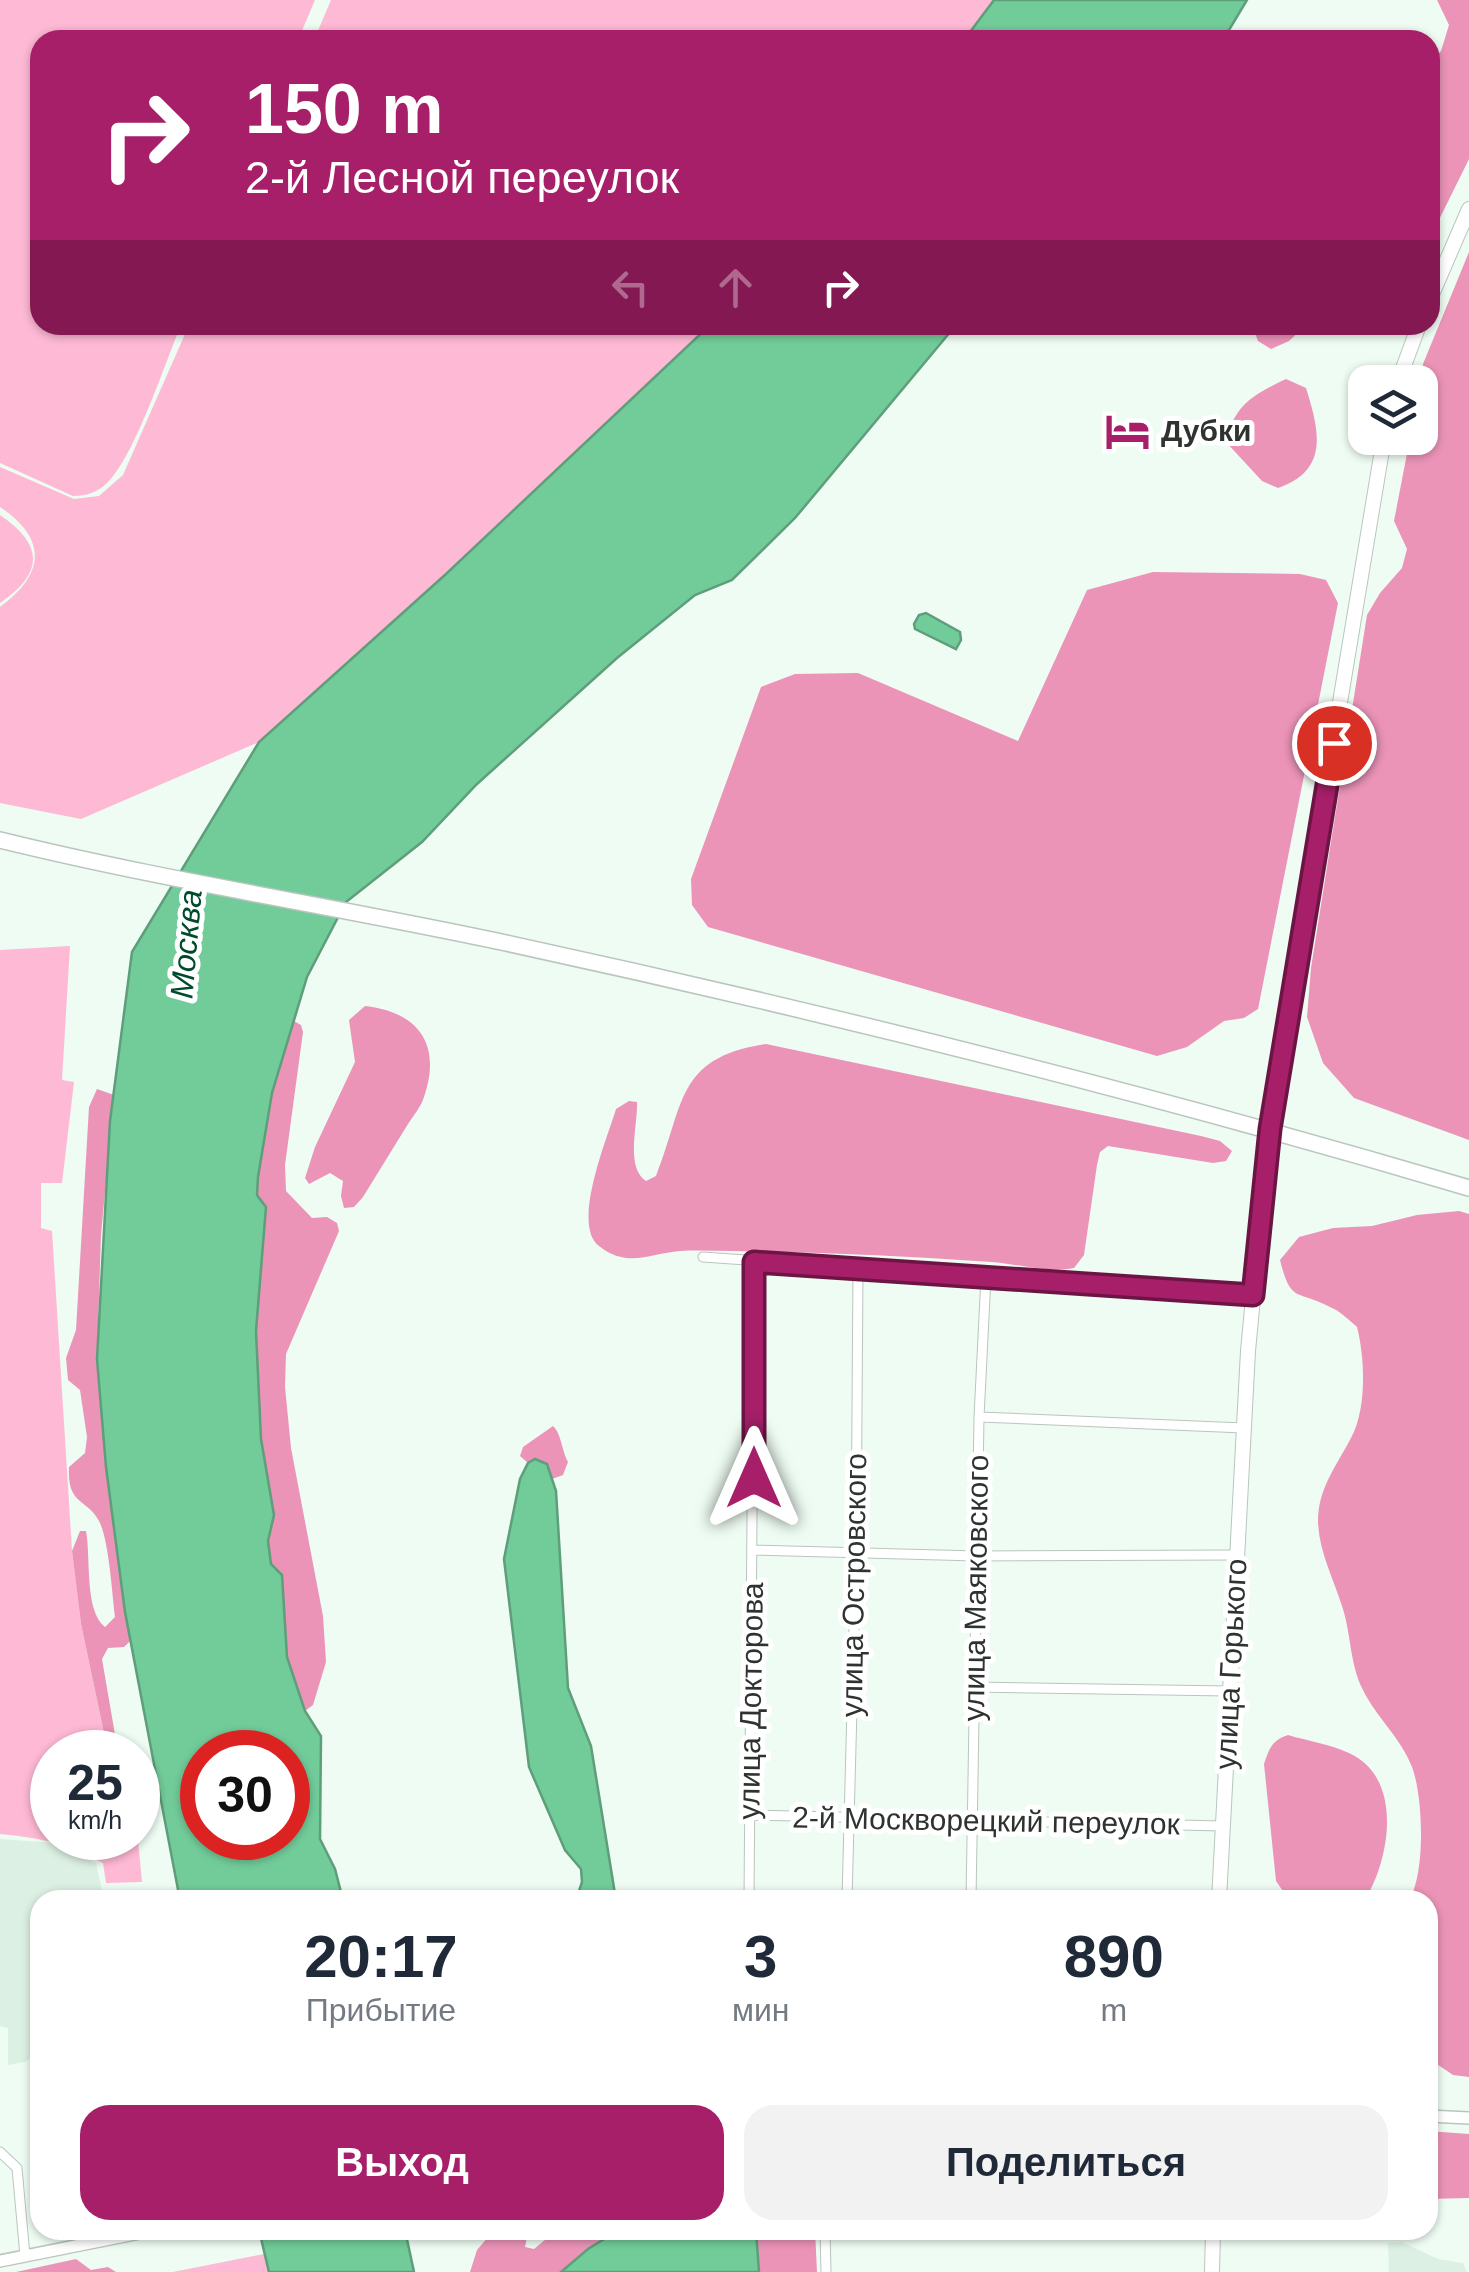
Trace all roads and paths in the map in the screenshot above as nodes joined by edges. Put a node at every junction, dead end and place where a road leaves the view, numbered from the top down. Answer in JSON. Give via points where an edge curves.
{"nodes":[{"id":1,"x":1469,"y":209,"type":"edge"},
{"id":2,"x":1440,"y":276,"type":"edge"},
{"id":3,"x":1415,"y":335,"type":"edge"},
{"id":4,"x":1404,"y":365,"type":"edge"},
{"id":5,"x":1381,"y":455,"type":"edge"},
{"id":6,"x":0,"y":840,"type":"edge"},
{"id":7,"x":1270,"y":1129,"type":"junction"},
{"id":8,"x":1469,"y":1188,"type":"edge"},
{"id":9,"x":703,"y":1258,"type":"dead end"},
{"id":10,"x":754,"y":1262,"type":"junction"},
{"id":11,"x":858,"y":1269,"type":"junction"},
{"id":12,"x":986,"y":1276,"type":"junction"},
{"id":13,"x":1253,"y":1295,"type":"junction"},
{"id":14,"x":979,"y":1417,"type":"junction"},
{"id":15,"x":1244,"y":1428,"type":"junction"},
{"id":16,"x":754,"y":1550,"type":"junction"},
{"id":17,"x":856,"y":1552,"type":"junction"},
{"id":18,"x":1237,"y":1555,"type":"junction"},
{"id":19,"x":977,"y":1556,"type":"junction"},
{"id":20,"x":973,"y":1687,"type":"junction"},
{"id":21,"x":1228,"y":1691,"type":"junction"},
{"id":22,"x":749,"y":1816,"type":"junction"},
{"id":23,"x":848,"y":1818,"type":"junction"},
{"id":24,"x":973,"y":1821,"type":"junction"},
{"id":25,"x":1222,"y":1826,"type":"junction"},
{"id":26,"x":749,"y":1890,"type":"edge"},
{"id":27,"x":847,"y":1890,"type":"edge"},
{"id":28,"x":971,"y":1890,"type":"edge"},
{"id":29,"x":1219,"y":1890,"type":"edge"},
{"id":30,"x":1438,"y":2116,"type":"edge"},
{"id":31,"x":1469,"y":2118,"type":"edge"},
{"id":32,"x":0,"y":2152,"type":"edge"},
{"id":33,"x":105,"y":2240,"type":"edge"},
{"id":34,"x":825,"y":2240,"type":"edge"},
{"id":35,"x":1213,"y":2240,"type":"edge"},
{"id":36,"x":25,"y":2256,"type":"junction"},
{"id":37,"x":0,"y":2261,"type":"edge"},
{"id":38,"x":826,"y":2272,"type":"edge"},
{"id":39,"x":1212,"y":2272,"type":"edge"}],
"edges":[{"from":1,"to":2,"type":"main road"},
{"from":3,"to":4,"type":"main road"},
{"from":5,"to":7,"type":"main road","name":"улица Горького"},
{"from":6,"to":7,"type":"highway","via":[[744,996]]},
{"from":7,"to":8,"type":"highway"},
{"from":7,"to":13,"type":"main road","name":"улица Горького"},
{"from":9,"to":10,"type":"street"},
{"from":10,"to":11,"type":"street"},
{"from":10,"to":16,"type":"street","name":"улица Докторова"},
{"from":11,"to":12,"type":"street"},
{"from":11,"to":17,"type":"street","name":"улица Островского"},
{"from":12,"to":13,"type":"street"},
{"from":12,"to":14,"type":"street","name":"улица Маяковского"},
{"from":13,"to":15,"type":"main road","name":"улица Горького"},
{"from":14,"to":15,"type":"street"},
{"from":14,"to":19,"type":"street","name":"улица Маяковского"},
{"from":15,"to":18,"type":"main road","name":"улица Горького"},
{"from":16,"to":17,"type":"street"},
{"from":16,"to":22,"type":"street","name":"улица Докторова"},
{"from":17,"to":19,"type":"street"},
{"from":17,"to":23,"type":"street","name":"улица Островского"},
{"from":18,"to":19,"type":"street"},
{"from":18,"to":21,"type":"main road","name":"улица Горького"},
{"from":19,"to":20,"type":"street","name":"улица Маяковского"},
{"from":20,"to":21,"type":"street"},
{"from":20,"to":24,"type":"street","name":"улица Маяковского"},
{"from":21,"to":25,"type":"main road","name":"улица Горького"},
{"from":22,"to":23,"type":"street","name":"2-й Москворецкий переулок"},
{"from":22,"to":26,"type":"street","name":"улица Докторова"},
{"from":23,"to":24,"type":"street","name":"2-й Москворецкий переулок"},
{"from":23,"to":27,"type":"street","name":"улица Островского"},
{"from":24,"to":25,"type":"street","name":"2-й Москворецкий переулок"},
{"from":24,"to":28,"type":"street","name":"улица Маяковского"},
{"from":25,"to":29,"type":"main road","name":"улица Горького"},
{"from":30,"to":31,"type":"street"},
{"from":32,"to":36,"type":"street","via":[[17,2168]]},
{"from":33,"to":36,"type":"street"},
{"from":34,"to":38,"type":"street"},
{"from":35,"to":39,"type":"main road"},
{"from":36,"to":37,"type":"street"}]}
